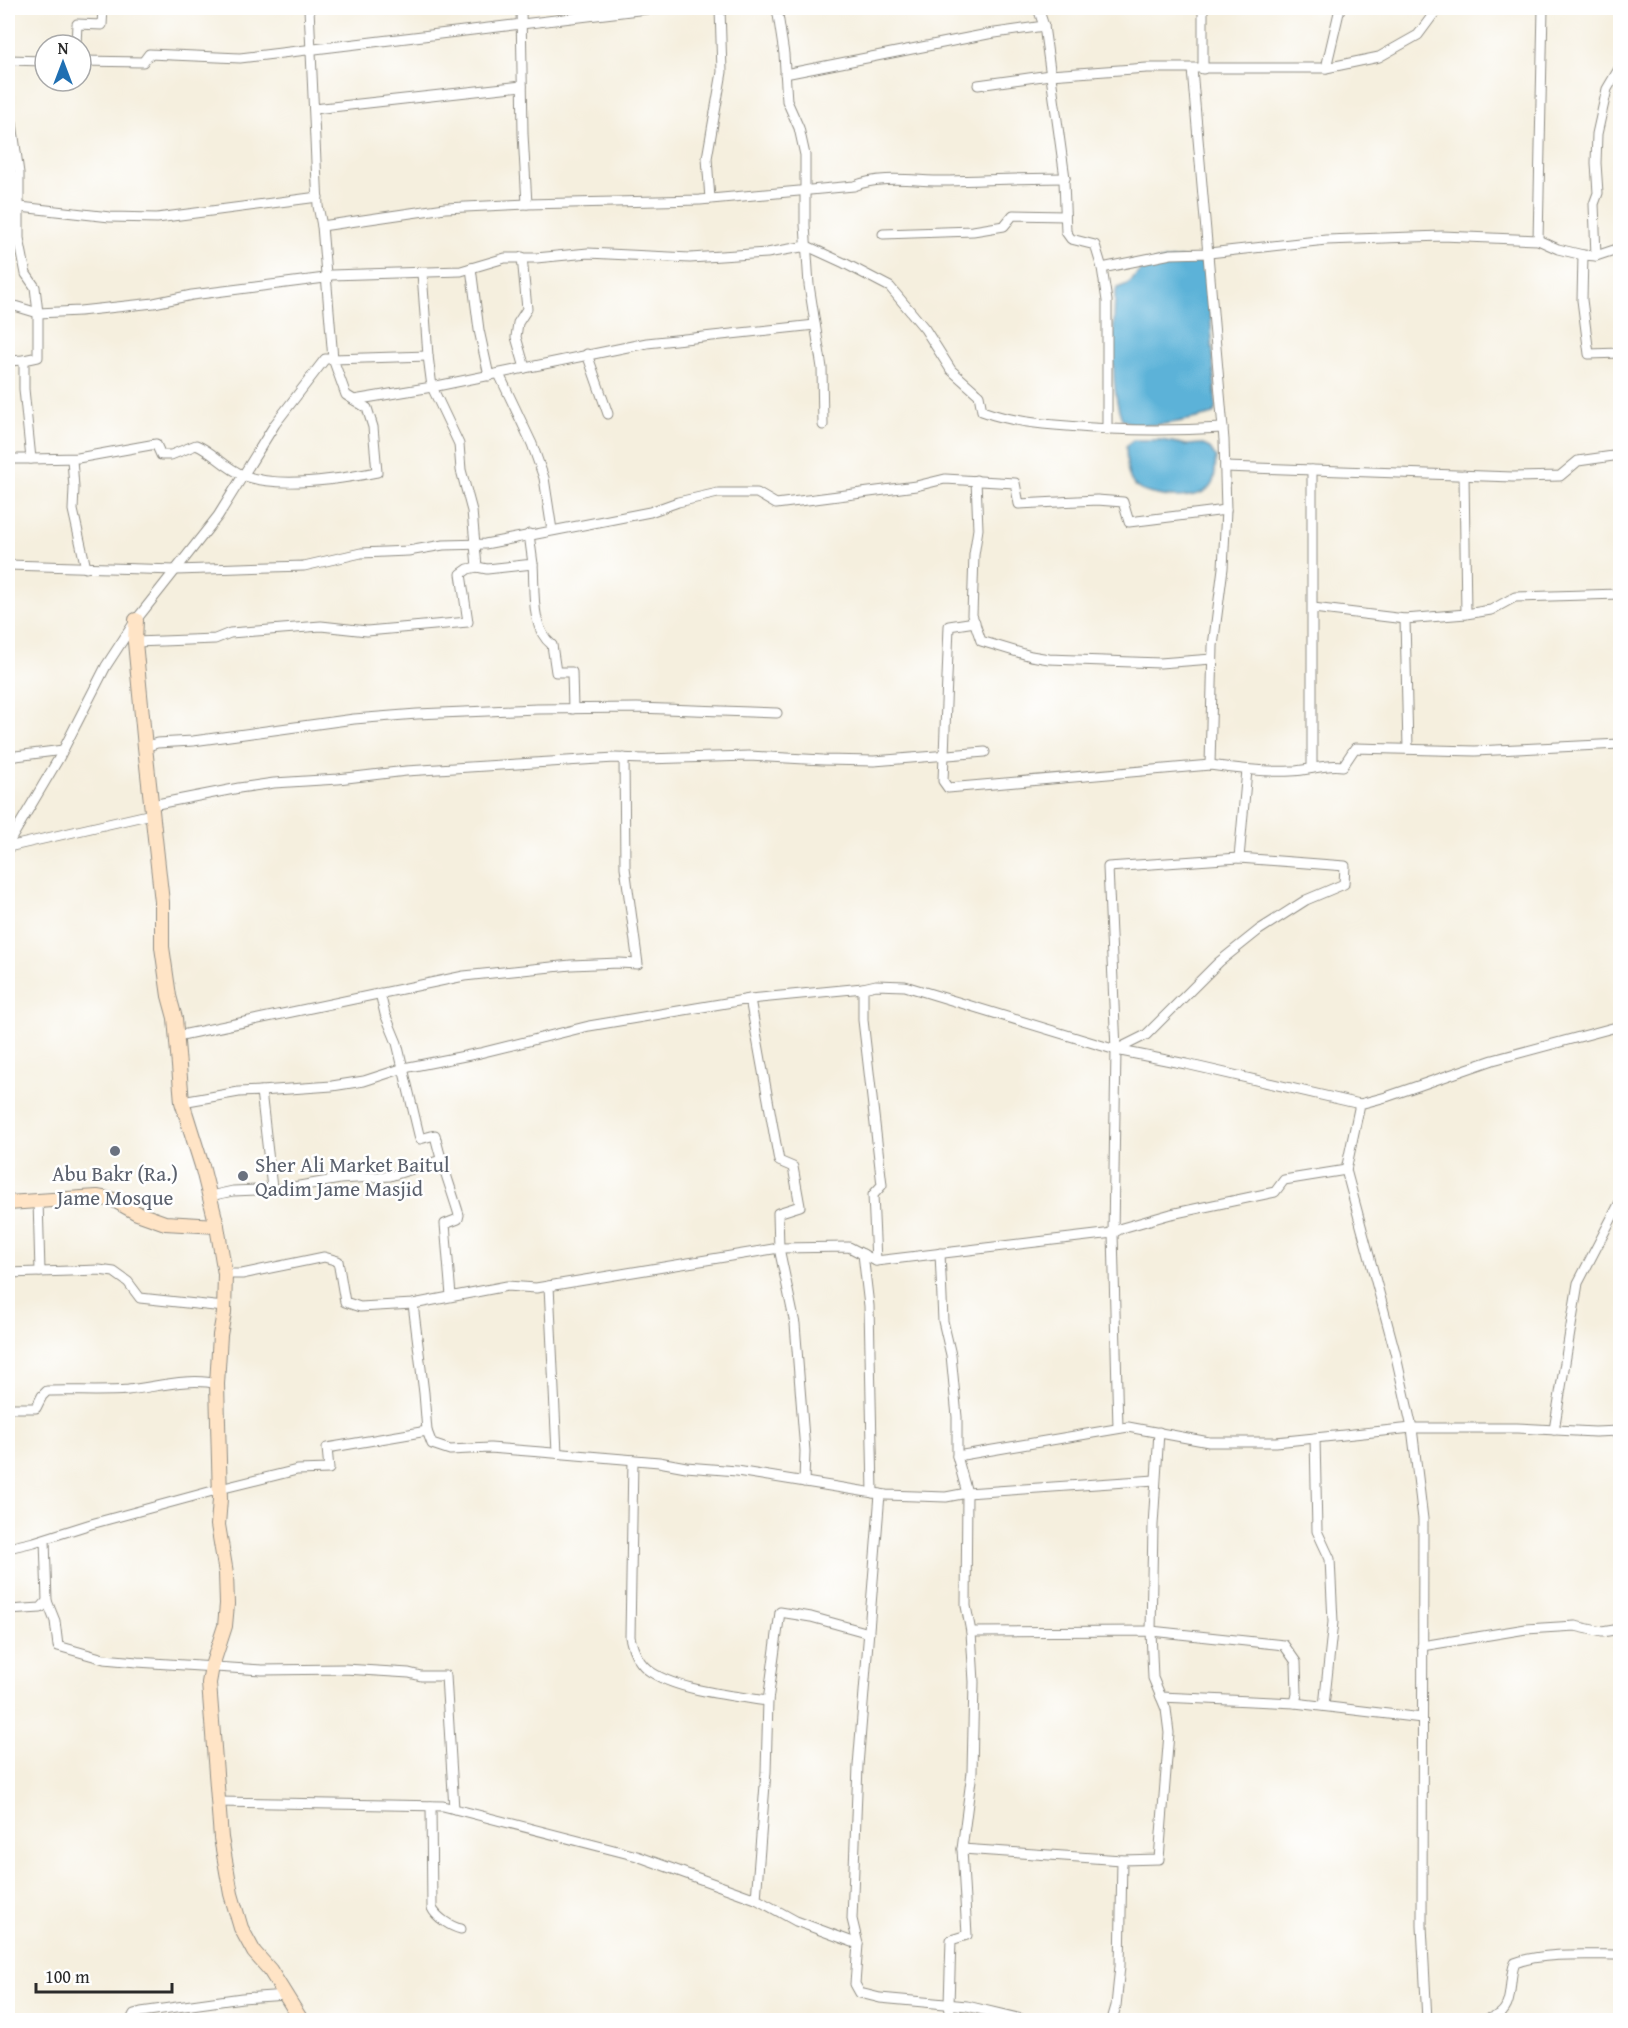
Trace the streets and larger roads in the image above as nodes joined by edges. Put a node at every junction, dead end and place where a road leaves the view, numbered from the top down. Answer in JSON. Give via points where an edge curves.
{"nodes":[{"id":1,"x":103,"y":8,"type":"edge"},
{"id":2,"x":309,"y":8,"type":"edge"},
{"id":3,"x":521,"y":8,"type":"edge"},
{"id":4,"x":655,"y":8,"type":"edge"},
{"id":5,"x":720,"y":8,"type":"edge"},
{"id":6,"x":777,"y":8,"type":"edge"},
{"id":7,"x":1038,"y":8,"type":"edge"},
{"id":8,"x":1203,"y":8,"type":"edge"},
{"id":9,"x":1340,"y":8,"type":"edge"},
{"id":10,"x":1438,"y":8,"type":"edge"},
{"id":11,"x":1543,"y":8,"type":"edge"},
{"id":12,"x":634,"y":9,"type":"edge"},
{"id":13,"x":521,"y":23,"type":"junction"},
{"id":14,"x":1044,"y":26,"type":"junction"},
{"id":15,"x":77,"y":33,"type":"edge"},
{"id":16,"x":311,"y":49,"type":"junction"},
{"id":17,"x":1620,"y":54,"type":"edge"},
{"id":18,"x":8,"y":60,"type":"edge"},
{"id":19,"x":33,"y":61,"type":"edge"},
{"id":20,"x":93,"y":61,"type":"edge"},
{"id":21,"x":1326,"y":68,"type":"junction"},
{"id":22,"x":1192,"y":69,"type":"junction"},
{"id":23,"x":1203,"y":69,"type":"junction"},
{"id":24,"x":785,"y":74,"type":"junction"},
{"id":25,"x":1050,"y":75,"type":"junction"},
{"id":26,"x":978,"y":85,"type":"dead end"},
{"id":27,"x":522,"y":86,"type":"junction"},
{"id":28,"x":1607,"y":88,"type":"junction"},
{"id":29,"x":1620,"y":88,"type":"edge"},
{"id":30,"x":8,"y":108,"type":"edge"},
{"id":31,"x":314,"y":109,"type":"junction"},
{"id":32,"x":1065,"y":178,"type":"junction"},
{"id":33,"x":804,"y":190,"type":"junction"},
{"id":34,"x":318,"y":197,"type":"junction"},
{"id":35,"x":710,"y":199,"type":"junction"},
{"id":36,"x":527,"y":204,"type":"junction"},
{"id":37,"x":20,"y":207,"type":"junction"},
{"id":38,"x":1065,"y":216,"type":"junction"},
{"id":39,"x":322,"y":226,"type":"junction"},
{"id":40,"x":883,"y":234,"type":"dead end"},
{"id":41,"x":1538,"y":240,"type":"junction"},
{"id":42,"x":807,"y":246,"type":"junction"},
{"id":43,"x":1620,"y":248,"type":"edge"},
{"id":44,"x":1209,"y":253,"type":"junction"},
{"id":45,"x":1583,"y":255,"type":"junction"},
{"id":46,"x":1596,"y":256,"type":"junction"},
{"id":47,"x":522,"y":257,"type":"junction"},
{"id":48,"x":471,"y":268,"type":"junction"},
{"id":49,"x":1102,"y":268,"type":"junction"},
{"id":50,"x":423,"y":273,"type":"junction"},
{"id":51,"x":325,"y":278,"type":"junction"},
{"id":52,"x":8,"y":304,"type":"edge"},
{"id":53,"x":38,"y":313,"type":"junction"},
{"id":54,"x":814,"y":325,"type":"junction"},
{"id":55,"x":1620,"y":353,"type":"edge"},
{"id":56,"x":587,"y":354,"type":"junction"},
{"id":57,"x":428,"y":356,"type":"junction"},
{"id":58,"x":333,"y":359,"type":"junction"},
{"id":59,"x":24,"y":360,"type":"junction"},
{"id":60,"x":8,"y":361,"type":"edge"},
{"id":61,"x":525,"y":368,"type":"junction"},
{"id":62,"x":499,"y":374,"type":"junction"},
{"id":63,"x":489,"y":376,"type":"junction"},
{"id":64,"x":432,"y":387,"type":"junction"},
{"id":65,"x":354,"y":400,"type":"junction"},
{"id":66,"x":608,"y":414,"type":"dead end"},
{"id":67,"x":823,"y":425,"type":"dead end"},
{"id":68,"x":1223,"y":429,"type":"junction"},
{"id":69,"x":1107,"y":430,"type":"junction"},
{"id":70,"x":1620,"y":455,"type":"edge"},
{"id":71,"x":8,"y":459,"type":"edge"},
{"id":72,"x":31,"y":459,"type":"junction"},
{"id":73,"x":72,"y":459,"type":"junction"},
{"id":74,"x":1225,"y":467,"type":"junction"},
{"id":75,"x":1312,"y":470,"type":"junction"},
{"id":76,"x":1464,"y":475,"type":"junction"},
{"id":77,"x":243,"y":476,"type":"junction"},
{"id":78,"x":976,"y":480,"type":"junction"},
{"id":79,"x":1226,"y":510,"type":"junction"},
{"id":80,"x":552,"y":530,"type":"junction"},
{"id":81,"x":529,"y":534,"type":"junction"},
{"id":82,"x":476,"y":544,"type":"junction"},
{"id":83,"x":533,"y":564,"type":"junction"},
{"id":84,"x":8,"y":565,"type":"edge"},
{"id":85,"x":477,"y":567,"type":"junction"},
{"id":86,"x":86,"y":568,"type":"junction"},
{"id":87,"x":176,"y":570,"type":"junction"},
{"id":88,"x":1620,"y":594,"type":"edge"},
{"id":89,"x":1313,"y":608,"type":"junction"},
{"id":90,"x":1466,"y":614,"type":"junction"},
{"id":91,"x":1405,"y":619,"type":"junction"},
{"id":92,"x":136,"y":620,"type":"junction"},
{"id":93,"x":975,"y":622,"type":"junction"},
{"id":94,"x":135,"y":642,"type":"junction"},
{"id":95,"x":1212,"y":659,"type":"junction"},
{"id":96,"x":573,"y":709,"type":"junction"},
{"id":97,"x":777,"y":713,"type":"dead end"},
{"id":98,"x":1620,"y":744,"type":"edge"},
{"id":99,"x":145,"y":747,"type":"junction"},
{"id":100,"x":1408,"y":749,"type":"junction"},
{"id":101,"x":63,"y":750,"type":"junction"},
{"id":102,"x":986,"y":752,"type":"dead end"},
{"id":103,"x":945,"y":756,"type":"junction"},
{"id":104,"x":8,"y":757,"type":"edge"},
{"id":105,"x":624,"y":758,"type":"junction"},
{"id":106,"x":1210,"y":765,"type":"junction"},
{"id":107,"x":1312,"y":768,"type":"junction"},
{"id":108,"x":1247,"y":770,"type":"junction"},
{"id":109,"x":152,"y":809,"type":"junction"},
{"id":110,"x":8,"y":846,"type":"edge"},
{"id":111,"x":1239,"y":858,"type":"junction"},
{"id":112,"x":863,"y":988,"type":"junction"},
{"id":113,"x":380,"y":993,"type":"junction"},
{"id":114,"x":750,"y":999,"type":"junction"},
{"id":115,"x":1620,"y":1026,"type":"edge"},
{"id":116,"x":177,"y":1036,"type":"junction"},
{"id":117,"x":1116,"y":1050,"type":"junction"},
{"id":118,"x":404,"y":1068,"type":"junction"},
{"id":119,"x":261,"y":1091,"type":"junction"},
{"id":120,"x":182,"y":1102,"type":"junction"},
{"id":121,"x":1360,"y":1104,"type":"junction"},
{"id":122,"x":441,"y":1160,"type":"junction"},
{"id":123,"x":1346,"y":1170,"type":"junction"},
{"id":124,"x":272,"y":1188,"type":"junction"},
{"id":125,"x":210,"y":1196,"type":"junction"},
{"id":126,"x":38,"y":1200,"type":"junction"},
{"id":127,"x":1620,"y":1202,"type":"edge"},
{"id":128,"x":8,"y":1203,"type":"edge"},
{"id":129,"x":217,"y":1226,"type":"junction"},
{"id":130,"x":1113,"y":1233,"type":"junction"},
{"id":131,"x":779,"y":1248,"type":"junction"},
{"id":132,"x":940,"y":1253,"type":"junction"},
{"id":133,"x":863,"y":1254,"type":"junction"},
{"id":134,"x":876,"y":1261,"type":"junction"},
{"id":135,"x":40,"y":1272,"type":"junction"},
{"id":136,"x":8,"y":1273,"type":"edge"},
{"id":137,"x":225,"y":1274,"type":"junction"},
{"id":138,"x":549,"y":1286,"type":"junction"},
{"id":139,"x":451,"y":1296,"type":"junction"},
{"id":140,"x":413,"y":1304,"type":"junction"},
{"id":141,"x":224,"y":1307,"type":"junction"},
{"id":142,"x":217,"y":1384,"type":"junction"},
{"id":143,"x":8,"y":1408,"type":"edge"},
{"id":144,"x":1118,"y":1428,"type":"junction"},
{"id":145,"x":1412,"y":1428,"type":"junction"},
{"id":146,"x":1554,"y":1430,"type":"junction"},
{"id":147,"x":427,"y":1431,"type":"junction"},
{"id":148,"x":1620,"y":1431,"type":"edge"},
{"id":149,"x":1158,"y":1432,"type":"junction"},
{"id":150,"x":1315,"y":1438,"type":"junction"},
{"id":151,"x":557,"y":1454,"type":"junction"},
{"id":152,"x":957,"y":1456,"type":"junction"},
{"id":153,"x":633,"y":1460,"type":"junction"},
{"id":154,"x":1155,"y":1480,"type":"junction"},
{"id":155,"x":804,"y":1482,"type":"junction"},
{"id":156,"x":220,"y":1489,"type":"junction"},
{"id":157,"x":877,"y":1493,"type":"junction"},
{"id":158,"x":967,"y":1493,"type":"junction"},
{"id":159,"x":45,"y":1539,"type":"junction"},
{"id":160,"x":8,"y":1548,"type":"edge"},
{"id":161,"x":47,"y":1601,"type":"junction"},
{"id":162,"x":8,"y":1610,"type":"edge"},
{"id":163,"x":1620,"y":1629,"type":"edge"},
{"id":164,"x":1151,"y":1630,"type":"junction"},
{"id":165,"x":971,"y":1632,"type":"junction"},
{"id":166,"x":869,"y":1633,"type":"junction"},
{"id":167,"x":1422,"y":1646,"type":"junction"},
{"id":168,"x":212,"y":1666,"type":"junction"},
{"id":169,"x":1161,"y":1697,"type":"junction"},
{"id":170,"x":768,"y":1701,"type":"junction"},
{"id":171,"x":1295,"y":1703,"type":"junction"},
{"id":172,"x":1324,"y":1706,"type":"junction"},
{"id":173,"x":1422,"y":1718,"type":"junction"},
{"id":174,"x":218,"y":1802,"type":"junction"},
{"id":175,"x":431,"y":1806,"type":"junction"},
{"id":176,"x":454,"y":1809,"type":"junction"},
{"id":177,"x":962,"y":1849,"type":"junction"},
{"id":178,"x":1122,"y":1860,"type":"junction"},
{"id":179,"x":756,"y":1899,"type":"junction"},
{"id":180,"x":461,"y":1929,"type":"dead end"},
{"id":181,"x":858,"y":1944,"type":"junction"},
{"id":182,"x":1620,"y":1955,"type":"edge"},
{"id":183,"x":286,"y":1995,"type":"junction"},
{"id":184,"x":949,"y":2004,"type":"junction"},
{"id":185,"x":131,"y":2020,"type":"edge"},
{"id":186,"x":301,"y":2020,"type":"edge"},
{"id":187,"x":951,"y":2020,"type":"edge"},
{"id":188,"x":1026,"y":2020,"type":"edge"},
{"id":189,"x":1112,"y":2020,"type":"edge"},
{"id":190,"x":1427,"y":2020,"type":"edge"},
{"id":191,"x":1482,"y":2020,"type":"edge"}],
"edges":[{"from":1,"to":15,"type":"street","via":[[102,25],[77,24]]},
{"from":2,"to":16,"type":"street"},
{"from":3,"to":13,"type":"street"},
{"from":4,"to":12,"type":"street"},
{"from":5,"to":35,"type":"street","via":[[722,72],[707,158]]},
{"from":6,"to":24,"type":"street"},
{"from":7,"to":14,"type":"street"},
{"from":8,"to":23,"type":"street"},
{"from":9,"to":21,"type":"street"},
{"from":10,"to":21,"type":"street","via":[[1418,35],[1378,57]]},
{"from":11,"to":41,"type":"street"},
{"from":12,"to":13,"type":"street"},
{"from":13,"to":16,"type":"street"},
{"from":13,"to":27,"type":"street"},
{"from":14,"to":24,"type":"street"},
{"from":14,"to":25,"type":"street"},
{"from":16,"to":20,"type":"street","via":[[240,58],[149,54],[143,62]]},
{"from":16,"to":31,"type":"street"},
{"from":17,"to":28,"type":"street","via":[[1620,67]]},
{"from":18,"to":19,"type":"street"},
{"from":21,"to":23,"type":"street"},
{"from":22,"to":23,"type":"street"},
{"from":22,"to":25,"type":"street"},
{"from":22,"to":44,"type":"street"},
{"from":24,"to":33,"type":"street","via":[[787,101],[799,128],[804,155]]},
{"from":25,"to":26,"type":"street"},
{"from":25,"to":32,"type":"street"},
{"from":27,"to":31,"type":"street"},
{"from":27,"to":36,"type":"street"},
{"from":28,"to":29,"type":"street"},
{"from":28,"to":46,"type":"street","via":[[1597,134]]},
{"from":30,"to":37,"type":"street","via":[[19,172]]},
{"from":31,"to":34,"type":"street"},
{"from":32,"to":33,"type":"street","via":[[867,181],[854,186]]},
{"from":32,"to":38,"type":"street"},
{"from":33,"to":35,"type":"street"},
{"from":33,"to":42,"type":"street"},
{"from":34,"to":37,"type":"street","via":[[157,218]]},
{"from":34,"to":39,"type":"street"},
{"from":35,"to":36,"type":"street"},
{"from":36,"to":39,"type":"street","via":[[445,208]]},
{"from":37,"to":53,"type":"street","via":[[19,238],[26,274],[35,287]]},
{"from":38,"to":40,"type":"street","via":[[1013,215],[1004,226],[973,231]]},
{"from":38,"to":49,"type":"street","via":[[1066,232],[1071,239],[1095,245]]},
{"from":39,"to":51,"type":"street"},
{"from":41,"to":44,"type":"street","via":[[1442,236],[1338,240]]},
{"from":41,"to":45,"type":"street"},
{"from":42,"to":47,"type":"street","via":[[767,254],[690,258],[588,254]]},
{"from":42,"to":54,"type":"street"},
{"from":42,"to":69,"type":"street","via":[[890,287],[925,329],[951,370],[979,394],[982,411],[1040,424]]},
{"from":43,"to":46,"type":"street"},
{"from":44,"to":49,"type":"street","via":[[1171,254]]},
{"from":44,"to":68,"type":"street"},
{"from":45,"to":46,"type":"street"},
{"from":45,"to":55,"type":"street","via":[[1582,300],[1589,354]]},
{"from":47,"to":48,"type":"street"},
{"from":47,"to":61,"type":"street","via":[[527,309],[518,323],[516,337]]},
{"from":48,"to":50,"type":"street"},
{"from":48,"to":63,"type":"street"},
{"from":49,"to":69,"type":"street","via":[[1107,301]]},
{"from":50,"to":51,"type":"street","via":[[355,273]]},
{"from":50,"to":57,"type":"street"},
{"from":51,"to":53,"type":"street","via":[[154,303]]},
{"from":51,"to":58,"type":"street"},
{"from":52,"to":53,"type":"street"},
{"from":53,"to":59,"type":"street","via":[[38,357]]},
{"from":54,"to":56,"type":"street","via":[[647,343]]},
{"from":54,"to":67,"type":"street","via":[[822,368]]},
{"from":56,"to":61,"type":"street"},
{"from":56,"to":66,"type":"street"},
{"from":57,"to":58,"type":"street"},
{"from":57,"to":64,"type":"street"},
{"from":58,"to":65,"type":"street","via":[[346,395]]},
{"from":58,"to":77,"type":"street","via":[[325,359],[302,388]]},
{"from":59,"to":60,"type":"street"},
{"from":59,"to":72,"type":"street"},
{"from":61,"to":62,"type":"street"},
{"from":62,"to":63,"type":"street"},
{"from":62,"to":80,"type":"street","via":[[544,478]]},
{"from":63,"to":64,"type":"street"},
{"from":64,"to":65,"type":"street"},
{"from":64,"to":82,"type":"street","via":[[459,444]]},
{"from":65,"to":77,"type":"street","via":[[367,408],[377,472],[326,480]]},
{"from":68,"to":69,"type":"street"},
{"from":68,"to":74,"type":"street"},
{"from":70,"to":76,"type":"street","via":[[1578,461],[1560,476]]},
{"from":71,"to":72,"type":"street"},
{"from":72,"to":73,"type":"street"},
{"from":73,"to":77,"type":"street","via":[[156,444],[161,455],[171,455],[196,445]]},
{"from":73,"to":86,"type":"street","via":[[73,510]]},
{"from":74,"to":75,"type":"street"},
{"from":74,"to":79,"type":"street"},
{"from":75,"to":76,"type":"street"},
{"from":75,"to":89,"type":"street"},
{"from":76,"to":90,"type":"street"},
{"from":77,"to":87,"type":"street"},
{"from":78,"to":79,"type":"street","via":[[1015,483],[1020,504],[1123,502],[1129,522]]},
{"from":78,"to":80,"type":"street","via":[[945,478],[916,486],[776,504],[757,493],[718,493],[650,512]]},
{"from":78,"to":93,"type":"street","via":[[978,530],[972,590]]},
{"from":79,"to":95,"type":"street"},
{"from":80,"to":81,"type":"street"},
{"from":81,"to":82,"type":"street"},
{"from":81,"to":83,"type":"street"},
{"from":82,"to":85,"type":"street"},
{"from":82,"to":87,"type":"street","via":[[361,553],[304,566]]},
{"from":83,"to":85,"type":"street"},
{"from":83,"to":96,"type":"street","via":[[538,624],[552,645],[556,672],[572,672]]},
{"from":84,"to":86,"type":"street"},
{"from":85,"to":94,"type":"street","via":[[461,574],[468,622],[367,631],[321,626],[230,633],[215,639]]},
{"from":86,"to":87,"type":"street"},
{"from":87,"to":92,"type":"street"},
{"from":88,"to":90,"type":"street","via":[[1515,597],[1491,610]]},
{"from":89,"to":91,"type":"street"},
{"from":89,"to":107,"type":"street"},
{"from":90,"to":91,"type":"street"},
{"from":91,"to":100,"type":"street"},
{"from":92,"to":94,"type":"street"},
{"from":92,"to":101,"type":"street","via":[[106,666]]},
{"from":93,"to":95,"type":"street","via":[[981,641],[1040,657],[1160,663]]},
{"from":93,"to":103,"type":"street","via":[[949,626]]},
{"from":94,"to":99,"type":"street"},
{"from":95,"to":106,"type":"street"},
{"from":96,"to":97,"type":"street"},
{"from":96,"to":99,"type":"street","via":[[399,715]]},
{"from":98,"to":100,"type":"street","via":[[1475,751]]},
{"from":99,"to":109,"type":"street"},
{"from":100,"to":107,"type":"street","via":[[1355,748],[1343,766]]},
{"from":101,"to":104,"type":"street"},
{"from":101,"to":110,"type":"street"},
{"from":102,"to":103,"type":"street"},
{"from":103,"to":105,"type":"street","via":[[874,760]]},
{"from":103,"to":106,"type":"street","via":[[943,781],[948,788]]},
{"from":105,"to":109,"type":"street","via":[[274,783]]},
{"from":105,"to":113,"type":"street","via":[[625,867],[638,964],[571,965],[464,976]]},
{"from":106,"to":108,"type":"street"},
{"from":107,"to":108,"type":"street"},
{"from":108,"to":111,"type":"street"},
{"from":109,"to":110,"type":"street"},
{"from":109,"to":116,"type":"street","via":[[162,902],[162,947]]},
{"from":111,"to":117,"type":"street","via":[[1108,867]]},
{"from":111,"to":117,"type":"street","via":[[1345,866],[1344,884],[1306,900],[1258,930],[1219,962],[1146,1035]]},
{"from":112,"to":114,"type":"street"},
{"from":112,"to":117,"type":"street","via":[[905,986]]},
{"from":112,"to":134,"type":"street","via":[[863,1020],[882,1185],[873,1195]]},
{"from":113,"to":116,"type":"street"},
{"from":113,"to":118,"type":"street"},
{"from":114,"to":118,"type":"street","via":[[589,1026]]},
{"from":114,"to":131,"type":"street","via":[[779,1161],[793,1167],[800,1206],[778,1213]]},
{"from":115,"to":121,"type":"street","via":[[1493,1060]]},
{"from":116,"to":120,"type":"street"},
{"from":117,"to":121,"type":"street"},
{"from":117,"to":130,"type":"street"},
{"from":118,"to":119,"type":"street","via":[[364,1081]]},
{"from":118,"to":122,"type":"street","via":[[420,1139],[435,1135]]},
{"from":119,"to":120,"type":"street"},
{"from":119,"to":124,"type":"street"},
{"from":120,"to":125,"type":"street"},
{"from":121,"to":123,"type":"street"},
{"from":122,"to":124,"type":"street","via":[[390,1176]]},
{"from":122,"to":139,"type":"street","via":[[459,1215],[445,1224]]},
{"from":123,"to":130,"type":"street","via":[[1284,1180],[1275,1192],[1171,1214]]},
{"from":123,"to":145,"type":"street"},
{"from":124,"to":125,"type":"street"},
{"from":125,"to":129,"type":"street"},
{"from":126,"to":128,"type":"street"},
{"from":126,"to":129,"type":"street","via":[[97,1197],[114,1200],[165,1222]]},
{"from":126,"to":135,"type":"street"},
{"from":127,"to":146,"type":"street","via":[[1578,1283]]},
{"from":129,"to":137,"type":"street"},
{"from":130,"to":132,"type":"street"},
{"from":130,"to":144,"type":"street"},
{"from":131,"to":133,"type":"street","via":[[849,1247]]},
{"from":131,"to":138,"type":"street"},
{"from":131,"to":155,"type":"street","via":[[795,1324]]},
{"from":132,"to":134,"type":"street"},
{"from":132,"to":152,"type":"street","via":[[943,1321],[951,1355],[957,1417]]},
{"from":133,"to":134,"type":"street"},
{"from":133,"to":157,"type":"street"},
{"from":135,"to":136,"type":"street"},
{"from":135,"to":141,"type":"street","via":[[114,1272],[140,1298]]},
{"from":137,"to":140,"type":"street","via":[[324,1257],[338,1261],[345,1302],[360,1307]]},
{"from":137,"to":141,"type":"street"},
{"from":138,"to":139,"type":"street","via":[[507,1286]]},
{"from":138,"to":151,"type":"street"},
{"from":139,"to":140,"type":"street"},
{"from":140,"to":147,"type":"street"},
{"from":141,"to":142,"type":"street"},
{"from":142,"to":143,"type":"street","via":[[180,1382],[127,1390],[47,1391],[36,1408]]},
{"from":142,"to":156,"type":"street"},
{"from":144,"to":149,"type":"street"},
{"from":144,"to":152,"type":"street"},
{"from":145,"to":146,"type":"street"},
{"from":145,"to":150,"type":"street"},
{"from":145,"to":167,"type":"street","via":[[1423,1519]]},
{"from":146,"to":148,"type":"street"},
{"from":147,"to":151,"type":"street","via":[[432,1444],[450,1450],[489,1448]]},
{"from":147,"to":156,"type":"street","via":[[327,1448],[329,1469],[297,1470]]},
{"from":149,"to":150,"type":"street","via":[[1209,1442]]},
{"from":149,"to":154,"type":"street"},
{"from":150,"to":172,"type":"street","via":[[1317,1531],[1330,1559],[1333,1622]]},
{"from":151,"to":153,"type":"street"},
{"from":152,"to":158,"type":"street"},
{"from":153,"to":155,"type":"street"},
{"from":153,"to":170,"type":"street","via":[[630,1637],[640,1662],[672,1682]]},
{"from":154,"to":158,"type":"street"},
{"from":154,"to":164,"type":"street"},
{"from":155,"to":157,"type":"street"},
{"from":156,"to":159,"type":"street"},
{"from":156,"to":168,"type":"street","via":[[218,1525],[227,1604],[225,1626]]},
{"from":157,"to":158,"type":"street","via":[[946,1497]]},
{"from":157,"to":166,"type":"street"},
{"from":158,"to":165,"type":"street","via":[[966,1606]]},
{"from":159,"to":160,"type":"street"},
{"from":159,"to":161,"type":"street"},
{"from":161,"to":162,"type":"street","via":[[41,1608]]},
{"from":161,"to":168,"type":"street","via":[[55,1621],[58,1646],[104,1659]]},
{"from":163,"to":167,"type":"street","via":[[1526,1629]]},
{"from":164,"to":165,"type":"street"},
{"from":164,"to":169,"type":"street","via":[[1153,1678]]},
{"from":164,"to":171,"type":"street","via":[[1284,1645],[1296,1662]]},
{"from":165,"to":177,"type":"street","via":[[972,1772]]},
{"from":166,"to":170,"type":"street","via":[[780,1612]]},
{"from":166,"to":181,"type":"street","via":[[858,1766],[852,1919]]},
{"from":167,"to":173,"type":"street"},
{"from":168,"to":174,"type":"street","via":[[209,1683]]},
{"from":168,"to":176,"type":"street","via":[[446,1676]]},
{"from":169,"to":171,"type":"street"},
{"from":169,"to":178,"type":"street","via":[[1169,1733],[1159,1859]]},
{"from":170,"to":179,"type":"street"},
{"from":171,"to":172,"type":"street"},
{"from":172,"to":173,"type":"street"},
{"from":173,"to":190,"type":"street","via":[[1422,1926]]},
{"from":174,"to":175,"type":"street"},
{"from":174,"to":183,"type":"street","via":[[231,1894],[241,1928]]},
{"from":175,"to":176,"type":"street"},
{"from":175,"to":180,"type":"street","via":[[432,1908],[453,1928]]},
{"from":176,"to":179,"type":"street","via":[[637,1856]]},
{"from":177,"to":178,"type":"street"},
{"from":177,"to":184,"type":"street","via":[[967,1935],[951,1940]]},
{"from":178,"to":189,"type":"street","via":[[1120,1966]]},
{"from":179,"to":181,"type":"street","via":[[796,1922]]},
{"from":181,"to":184,"type":"street","via":[[855,1984],[860,1993]]},
{"from":182,"to":191,"type":"street","via":[[1558,1956],[1515,1963],[1505,2009]]},
{"from":183,"to":185,"type":"street","via":[[141,2012]]},
{"from":183,"to":186,"type":"street"},
{"from":184,"to":187,"type":"street"},
{"from":184,"to":188,"type":"street"}]}
